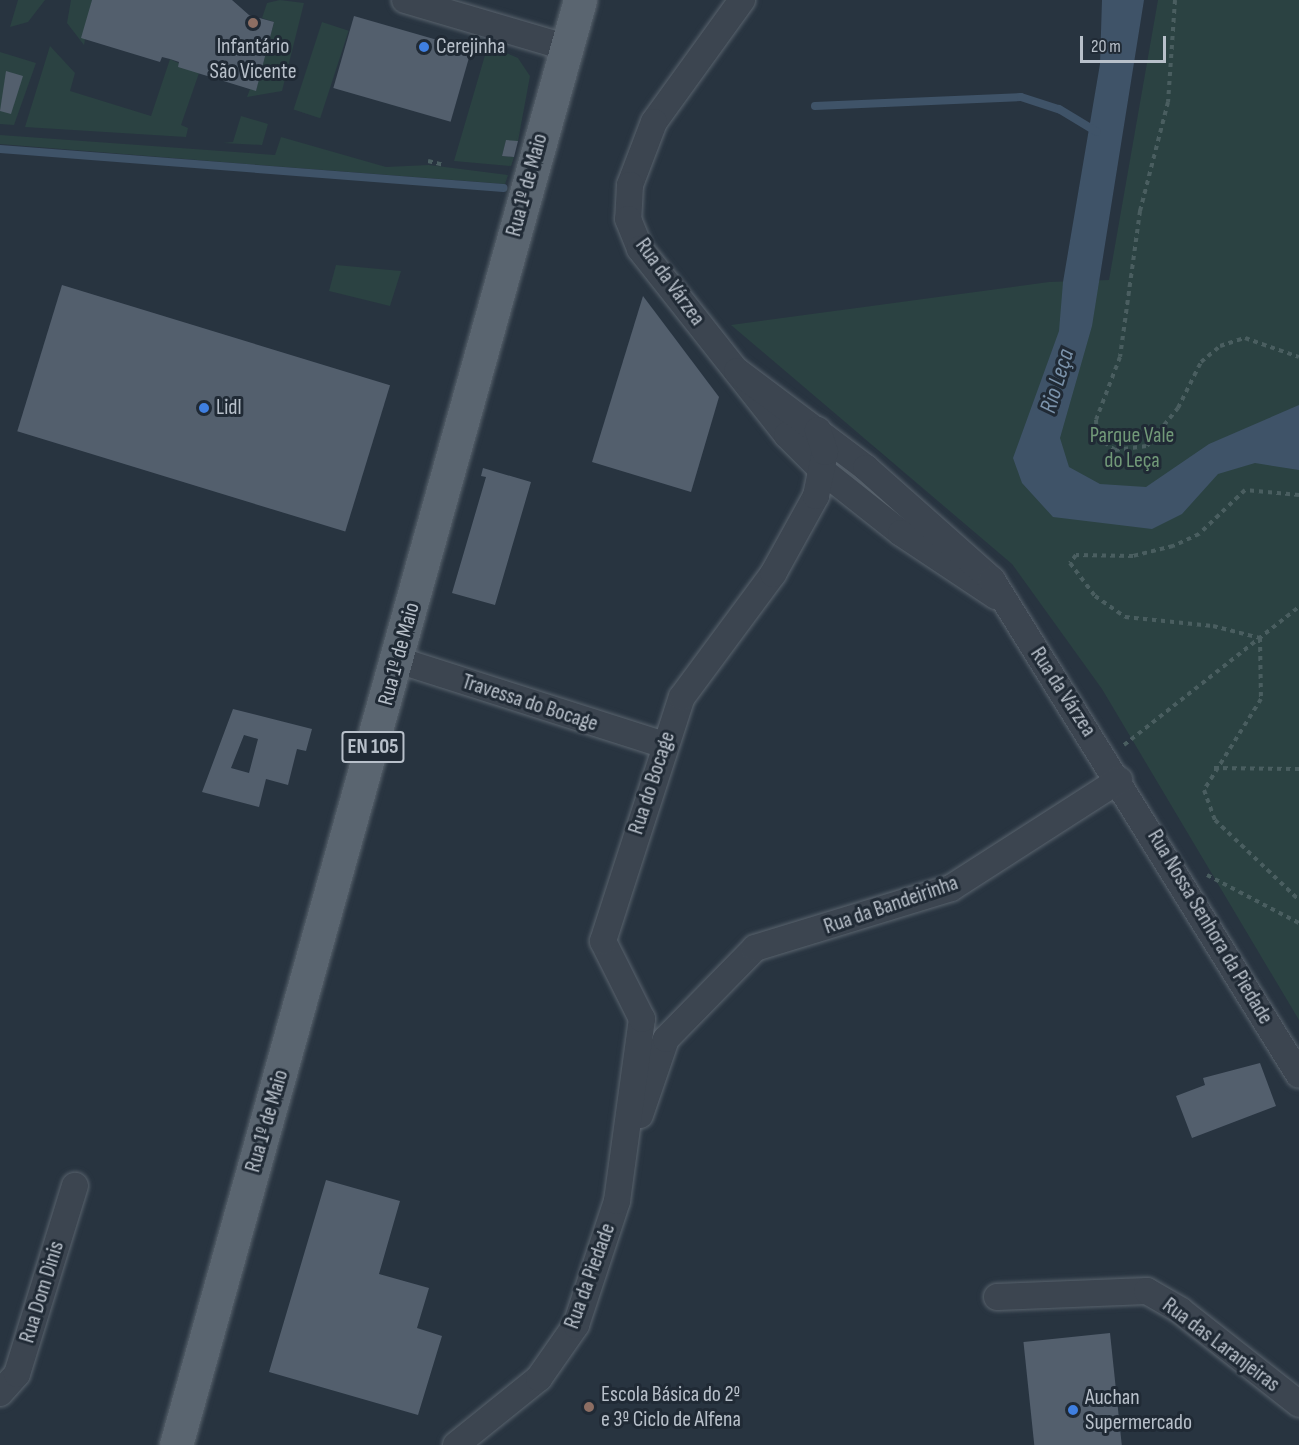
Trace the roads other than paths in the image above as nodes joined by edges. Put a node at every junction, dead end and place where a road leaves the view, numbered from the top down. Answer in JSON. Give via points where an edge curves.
{"nodes":[{"id":1,"x":405,"y":0,"type":"edge"},
{"id":2,"x":580,"y":0,"type":"edge"},
{"id":3,"x":742,"y":0,"type":"edge"},
{"id":4,"x":565,"y":47,"type":"junction"},
{"id":5,"x":737,"y":371,"type":"junction"},
{"id":6,"x":818,"y":429,"type":"junction"},
{"id":7,"x":824,"y":472,"type":"junction"},
{"id":8,"x":1007,"y":604,"type":"junction"},
{"id":9,"x":398,"y":660,"type":"junction"},
{"id":10,"x":662,"y":744,"type":"junction"},
{"id":11,"x":1113,"y":769,"type":"junction"},
{"id":12,"x":719,"y":980,"type":"junction"},
{"id":13,"x":642,"y":1019,"type":"junction"},
{"id":14,"x":1299,"y":1076,"type":"edge"},
{"id":15,"x":624,"y":1167,"type":"junction"},
{"id":16,"x":75,"y":1186,"type":"dead end"},
{"id":17,"x":997,"y":1297,"type":"dead end"},
{"id":18,"x":0,"y":1393,"type":"edge"},
{"id":19,"x":1299,"y":1404,"type":"edge"},
{"id":20,"x":176,"y":1445,"type":"edge"},
{"id":21,"x":456,"y":1445,"type":"edge"}],
"edges":[{"from":1,"to":4,"type":"street"},
{"from":2,"to":4,"type":"main road","name":"Rua 1º de Maio","number":"EN 105"},
{"from":3,"to":5,"type":"street","name":"Rua da Várzea","via":[[654,122],[630,185],[628,219],[640,249]]},
{"from":4,"to":9,"type":"main road","name":"Rua 1º de Maio","number":"EN 105"},
{"from":5,"to":6,"type":"street","name":"Rua da Várzea"},
{"from":5,"to":7,"type":"street","name":"Rua da Várzea"},
{"from":6,"to":7,"type":"street"},
{"from":6,"to":8,"type":"street","name":"Rua da Várzea","via":[[975,560]]},
{"from":7,"to":8,"type":"street","name":"Rua da Várzea","via":[[901,533]]},
{"from":7,"to":10,"type":"street","name":"Rua do Bocage","via":[[773,574],[682,697]]},
{"from":8,"to":11,"type":"street","name":"Rua da Várzea"},
{"from":9,"to":10,"type":"street","name":"Travessa do Bocage"},
{"from":9,"to":20,"type":"main road","name":"Rua 1º de Maio","number":"EN 105"},
{"from":10,"to":13,"type":"street","name":"Rua do Bocage","via":[[603,941]]},
{"from":11,"to":12,"type":"street","name":"Rua da Bandeirinha","via":[[951,888],[754,948]]},
{"from":11,"to":14,"type":"street","name":"Rua Nossa Senhora da Piedade"},
{"from":12,"to":13,"type":"street","name":"Rua da Bandeirinha","via":[[654,1023]]},
{"from":12,"to":15,"type":"street","name":"Rua da Bandeirinha","via":[[655,1059]]},
{"from":13,"to":15,"type":"street"},
{"from":15,"to":21,"type":"street","name":"Rua da Piedade","via":[[576,1325],[539,1378]]},
{"from":16,"to":18,"type":"street","name":"Rua Dom Dinis","via":[[17,1374]]},
{"from":17,"to":19,"type":"street","name":"Rua das Laranjeiras","via":[[1147,1291],[1181,1311]]}]}
